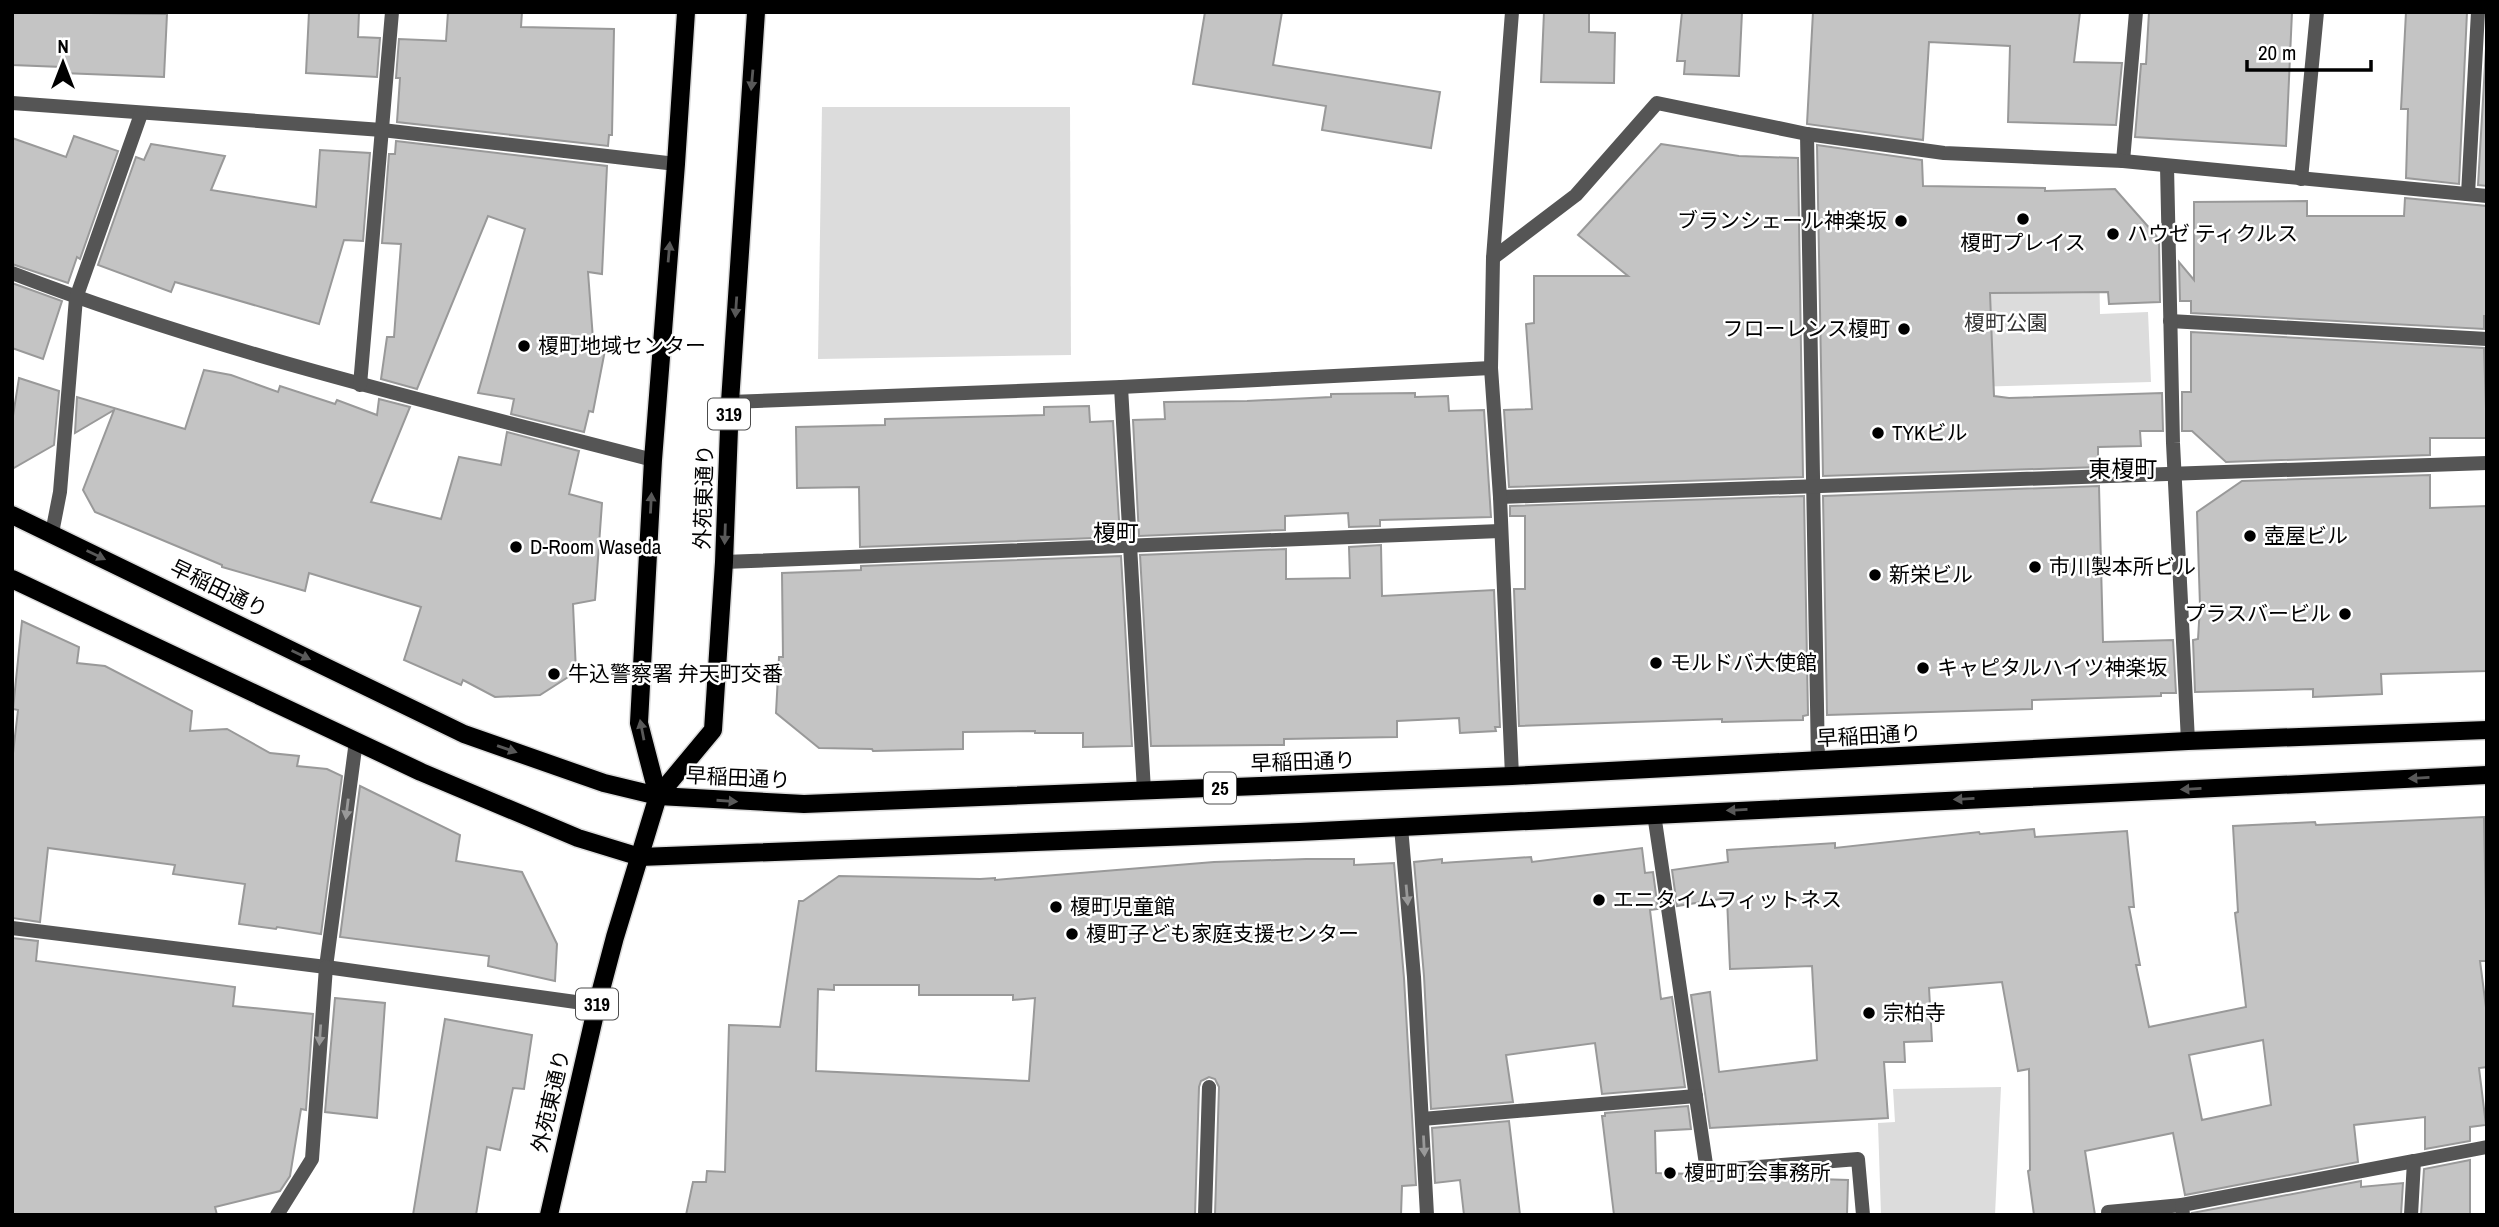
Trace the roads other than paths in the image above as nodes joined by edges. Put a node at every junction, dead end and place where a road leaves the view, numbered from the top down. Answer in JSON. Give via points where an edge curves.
{"nodes":[{"id":1,"x":392,"y":12,"type":"edge"},
{"id":2,"x":686,"y":12,"type":"edge"},
{"id":3,"x":756,"y":12,"type":"edge"},
{"id":4,"x":1512,"y":12,"type":"edge"},
{"id":5,"x":2136,"y":12,"type":"edge"},
{"id":6,"x":2317,"y":12,"type":"edge"},
{"id":7,"x":2478,"y":12,"type":"edge"},
{"id":8,"x":12,"y":103,"type":"edge"},
{"id":9,"x":141,"y":114,"type":"junction"},
{"id":10,"x":382,"y":130,"type":"junction"},
{"id":11,"x":1807,"y":134,"type":"junction"},
{"id":12,"x":2123,"y":161,"type":"junction"},
{"id":13,"x":677,"y":164,"type":"junction"},
{"id":14,"x":2167,"y":166,"type":"junction"},
{"id":15,"x":2301,"y":179,"type":"junction"},
{"id":16,"x":2468,"y":194,"type":"junction"},
{"id":17,"x":2487,"y":196,"type":"edge"},
{"id":18,"x":1493,"y":258,"type":"junction"},
{"id":19,"x":12,"y":273,"type":"edge"},
{"id":20,"x":76,"y":298,"type":"junction"},
{"id":21,"x":2170,"y":321,"type":"junction"},
{"id":22,"x":2487,"y":339,"type":"edge"},
{"id":23,"x":1491,"y":368,"type":"junction"},
{"id":24,"x":360,"y":385,"type":"junction"},
{"id":25,"x":1121,"y":387,"type":"junction"},
{"id":26,"x":730,"y":402,"type":"junction"},
{"id":27,"x":653,"y":460,"type":"junction"},
{"id":28,"x":2487,"y":463,"type":"edge"},
{"id":29,"x":2174,"y":474,"type":"junction"},
{"id":30,"x":1813,"y":486,"type":"junction"},
{"id":31,"x":1500,"y":497,"type":"junction"},
{"id":32,"x":12,"y":515,"type":"edge"},
{"id":33,"x":1500,"y":531,"type":"junction"},
{"id":34,"x":52,"y":533,"type":"junction"},
{"id":35,"x":1130,"y":545,"type":"junction"},
{"id":36,"x":724,"y":562,"type":"junction"},
{"id":37,"x":12,"y":579,"type":"edge"},
{"id":38,"x":2487,"y":730,"type":"edge"},
{"id":39,"x":356,"y":741,"type":"junction"},
{"id":40,"x":2188,"y":741,"type":"junction"},
{"id":41,"x":1818,"y":762,"type":"junction"},
{"id":42,"x":2487,"y":775,"type":"edge"},
{"id":43,"x":1511,"y":776,"type":"junction"},
{"id":44,"x":1144,"y":791,"type":"junction"},
{"id":45,"x":658,"y":796,"type":"junction"},
{"id":46,"x":1654,"y":814,"type":"junction"},
{"id":47,"x":1401,"y":827,"type":"junction"},
{"id":48,"x":640,"y":858,"type":"junction"},
{"id":49,"x":12,"y":928,"type":"edge"},
{"id":50,"x":326,"y":967,"type":"junction"},
{"id":51,"x":597,"y":1005,"type":"junction"},
{"id":52,"x":1209,"y":1087,"type":"dead end"},
{"id":53,"x":1696,"y":1096,"type":"junction"},
{"id":54,"x":1422,"y":1119,"type":"junction"},
{"id":55,"x":2487,"y":1147,"type":"edge"},
{"id":56,"x":2414,"y":1161,"type":"junction"},
{"id":57,"x":2182,"y":1210,"type":"edge"},
{"id":58,"x":2108,"y":1212,"type":"dead end"},
{"id":59,"x":277,"y":1215,"type":"edge"},
{"id":60,"x":549,"y":1215,"type":"edge"},
{"id":61,"x":1205,"y":1215,"type":"edge"},
{"id":62,"x":1427,"y":1215,"type":"edge"},
{"id":63,"x":1863,"y":1215,"type":"edge"},
{"id":64,"x":2411,"y":1215,"type":"edge"}],
"edges":[{"from":1,"to":10,"type":"street"},
{"from":2,"to":13,"type":"main road"},
{"from":3,"to":26,"type":"main road","name":"外苑東通り","number":"319","one_way":true},
{"from":4,"to":18,"type":"street"},
{"from":5,"to":12,"type":"street"},
{"from":6,"to":15,"type":"street"},
{"from":7,"to":16,"type":"street"},
{"from":8,"to":9,"type":"street"},
{"from":9,"to":10,"type":"street"},
{"from":9,"to":20,"type":"street"},
{"from":10,"to":13,"type":"street"},
{"from":10,"to":24,"type":"street"},
{"from":11,"to":12,"type":"street","via":[[1944,153]]},
{"from":11,"to":18,"type":"street","via":[[1657,103],[1576,195]]},
{"from":11,"to":30,"type":"street"},
{"from":12,"to":14,"type":"street"},
{"from":27,"to":13,"type":"main road","one_way":true},
{"from":14,"to":15,"type":"street"},
{"from":14,"to":21,"type":"street"},
{"from":15,"to":16,"type":"street"},
{"from":16,"to":17,"type":"street"},
{"from":18,"to":23,"type":"street"},
{"from":19,"to":20,"type":"street"},
{"from":20,"to":24,"type":"street"},
{"from":20,"to":34,"type":"street","via":[[60,492]]},
{"from":21,"to":22,"type":"street"},
{"from":21,"to":29,"type":"street"},
{"from":23,"to":25,"type":"street"},
{"from":23,"to":31,"type":"street"},
{"from":24,"to":27,"type":"street"},
{"from":25,"to":26,"type":"street"},
{"from":25,"to":35,"type":"street"},
{"from":26,"to":36,"type":"main road","name":"外苑東通り","number":"319","one_way":true},
{"from":45,"to":27,"type":"main road","one_way":true,"via":[[639,723]]},
{"from":28,"to":29,"type":"street"},
{"from":29,"to":30,"type":"street"},
{"from":29,"to":40,"type":"street"},
{"from":30,"to":31,"type":"street"},
{"from":30,"to":41,"type":"street"},
{"from":31,"to":33,"type":"street"},
{"from":32,"to":34,"type":"main road","name":"早稲田通り","number":"25"},
{"from":33,"to":35,"type":"street"},
{"from":33,"to":43,"type":"street"},
{"from":34,"to":45,"type":"main road","name":"早稲田通り","number":"25","one_way":true,"via":[[464,734],[604,783]]},
{"from":35,"to":36,"type":"street"},
{"from":35,"to":44,"type":"street"},
{"from":36,"to":45,"type":"main road","name":"外苑東通り","number":"319","via":[[713,730]]},
{"from":37,"to":39,"type":"main road","number":"25"},
{"from":38,"to":40,"type":"main road","name":"早稲田通り","number":"25"},
{"from":39,"to":48,"type":"main road","number":"25","via":[[543,824]]},
{"from":39,"to":50,"type":"street","one_way":true},
{"from":40,"to":41,"type":"main road","name":"早稲田通り","number":"25"},
{"from":41,"to":43,"type":"main road","name":"早稲田通り","number":"25"},
{"from":42,"to":46,"type":"main road","number":"25","one_way":true},
{"from":43,"to":44,"type":"main road","name":"早稲田通り","number":"25"},
{"from":45,"to":44,"type":"main road","name":"早稲田通り","number":"25","one_way":true,"via":[[804,804]]},
{"from":45,"to":48,"type":"main road","name":"外苑東通り","number":"319"},
{"from":46,"to":47,"type":"main road","number":"25"},
{"from":46,"to":53,"type":"street"},
{"from":47,"to":48,"type":"main road","number":"25"},
{"from":47,"to":54,"type":"street","one_way":true},
{"from":48,"to":51,"type":"main road","name":"外苑東通り","number":"319"},
{"from":49,"to":50,"type":"street"},
{"from":50,"to":51,"type":"street"},
{"from":50,"to":59,"type":"street","one_way":true,"via":[[312,1159]]},
{"from":51,"to":60,"type":"main road","name":"外苑東通り","number":"319"},
{"from":52,"to":61,"type":"street"},
{"from":53,"to":54,"type":"street"},
{"from":53,"to":63,"type":"street","via":[[1707,1171],[1858,1159]]},
{"from":54,"to":62,"type":"street","one_way":true},
{"from":55,"to":56,"type":"street"},
{"from":56,"to":57,"type":"street"},
{"from":56,"to":64,"type":"street"},
{"from":57,"to":58,"type":"street"}]}
